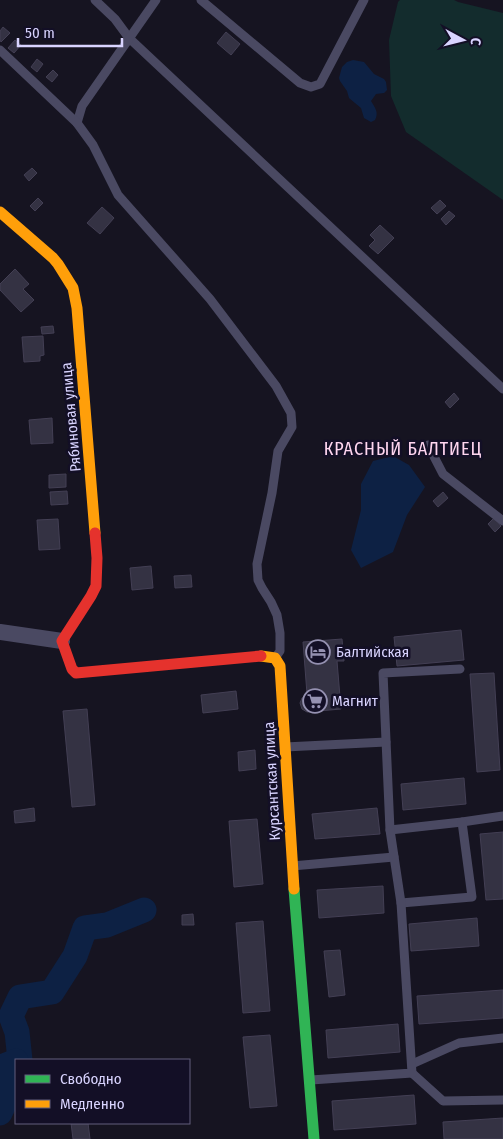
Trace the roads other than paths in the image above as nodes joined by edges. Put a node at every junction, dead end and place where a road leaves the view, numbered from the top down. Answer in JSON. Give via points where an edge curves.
{"nodes":[{"id":1,"x":95,"y":0,"type":"edge"},
{"id":2,"x":156,"y":0,"type":"edge"},
{"id":3,"x":201,"y":0,"type":"edge"},
{"id":4,"x":364,"y":0,"type":"edge"},
{"id":5,"x":129,"y":38,"type":"junction"},
{"id":6,"x":0,"y":50,"type":"edge"},
{"id":7,"x":77,"y":123,"type":"junction"},
{"id":8,"x":0,"y":212,"type":"edge"},
{"id":9,"x":503,"y":389,"type":"edge"},
{"id":10,"x":428,"y":445,"type":"dead end"},
{"id":11,"x":503,"y":521,"type":"edge"},
{"id":12,"x":0,"y":632,"type":"edge"},
{"id":13,"x":62,"y":641,"type":"junction"},
{"id":14,"x":275,"y":658,"type":"junction"},
{"id":15,"x":460,"y":669,"type":"dead end"},
{"id":16,"x":386,"y":742,"type":"junction"},
{"id":17,"x":285,"y":747,"type":"junction"},
{"id":18,"x":503,"y":816,"type":"edge"},
{"id":19,"x":462,"y":822,"type":"junction"},
{"id":20,"x":390,"y":830,"type":"junction"},
{"id":21,"x":394,"y":857,"type":"junction"},
{"id":22,"x":292,"y":866,"type":"junction"},
{"id":23,"x":401,"y":904,"type":"junction"},
{"id":24,"x":503,"y":1038,"type":"edge"},
{"id":25,"x":412,"y":1068,"type":"junction"},
{"id":26,"x":310,"y":1080,"type":"junction"},
{"id":27,"x":503,"y":1100,"type":"edge"},
{"id":28,"x":314,"y":1139,"type":"edge"}],
"edges":[{"from":1,"to":5,"type":"lane"},
{"from":2,"to":5,"type":"lane"},
{"from":3,"to":4,"type":"lane","via":[[300,83],[311,87],[320,84]]},
{"from":5,"to":7,"type":"lane","via":[[82,106]]},
{"from":5,"to":9,"type":"lane"},
{"from":6,"to":7,"type":"lane"},
{"from":7,"to":14,"type":"lane","via":[[93,145],[118,195],[210,298],[276,386],[291,413],[292,427],[278,451],[257,564],[258,580],[277,615],[280,651]]},
{"from":8,"to":13,"type":"street","name":"Рябиновая улица","via":[[58,264],[73,288],[77,308],[97,573],[91,596]]},
{"from":10,"to":11,"type":"lane","via":[[443,474]]},
{"from":12,"to":13,"type":"street"},
{"from":13,"to":14,"type":"street","via":[[76,673],[260,656]]},
{"from":14,"to":17,"type":"street","name":"Курсантская улица","via":[[280,666]]},
{"from":15,"to":16,"type":"lane","via":[[383,673]]},
{"from":16,"to":17,"type":"lane"},
{"from":16,"to":20,"type":"lane"},
{"from":17,"to":22,"type":"street","name":"Курсантская улица"},
{"from":18,"to":19,"type":"lane"},
{"from":19,"to":20,"type":"lane"},
{"from":19,"to":23,"type":"lane","via":[[472,897]]},
{"from":20,"to":21,"type":"lane"},
{"from":21,"to":22,"type":"lane"},
{"from":21,"to":23,"type":"lane"},
{"from":22,"to":26,"type":"street","name":"Курсантская улица"},
{"from":23,"to":25,"type":"lane"},
{"from":24,"to":25,"type":"lane","via":[[459,1043]]},
{"from":25,"to":26,"type":"lane"},
{"from":25,"to":27,"type":"lane","via":[[443,1101]]},
{"from":26,"to":28,"type":"street","name":"Курсантская улица"}]}
